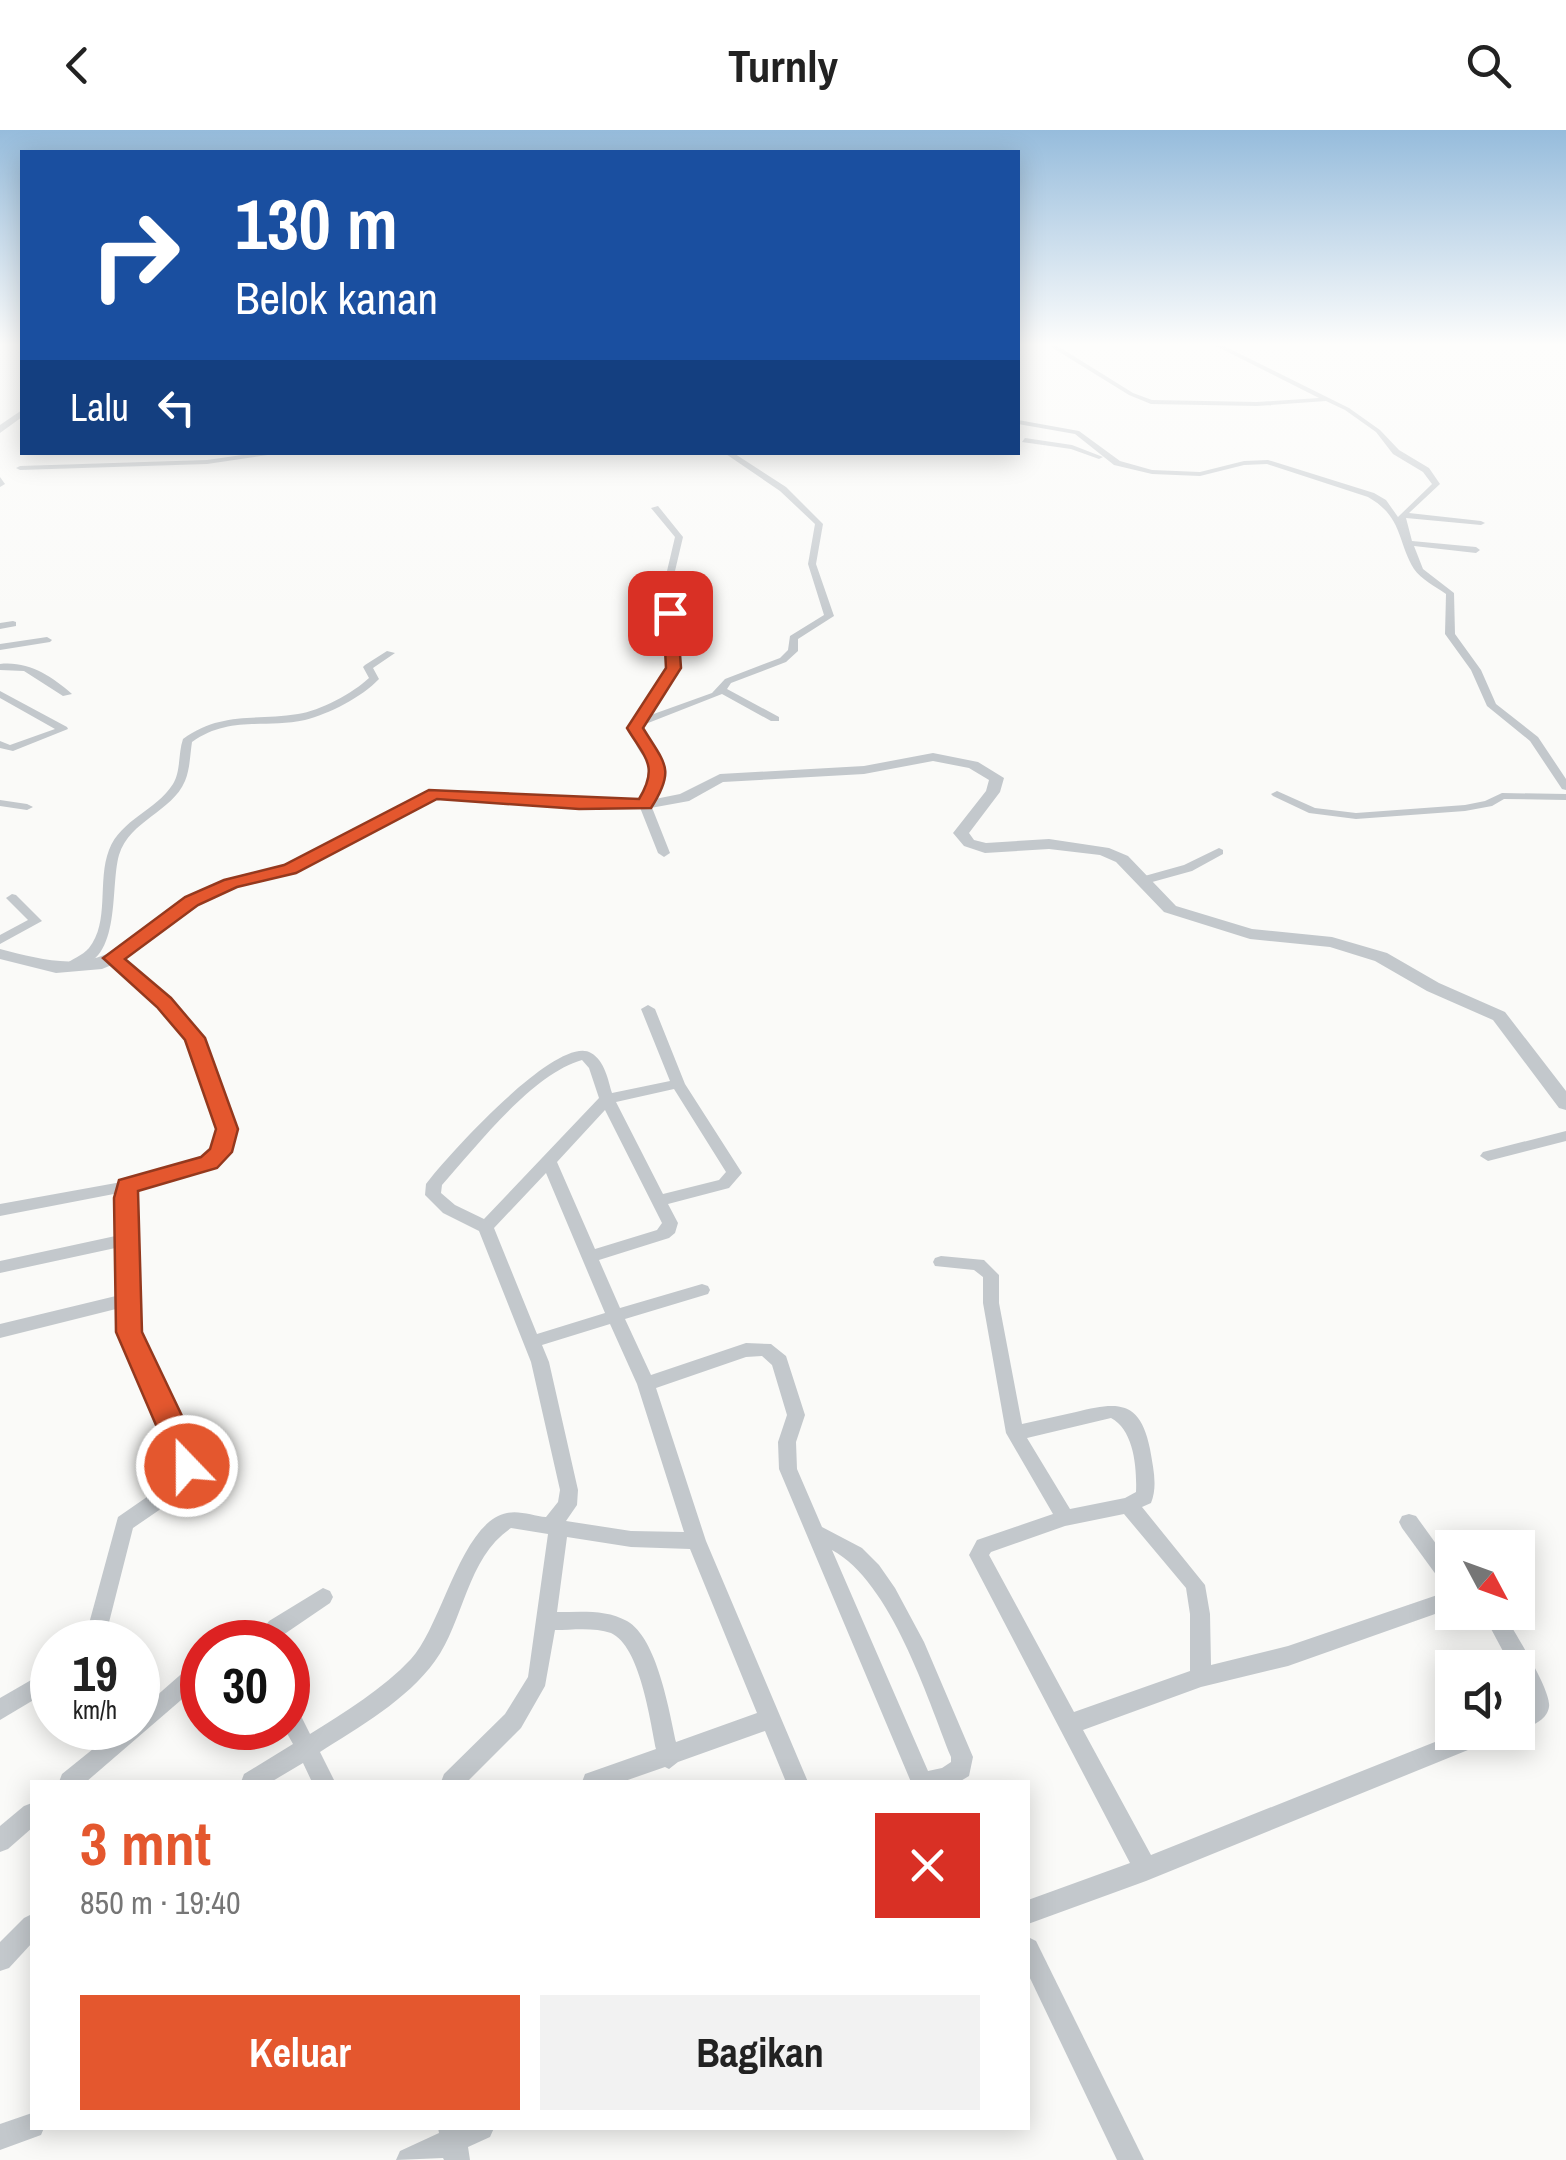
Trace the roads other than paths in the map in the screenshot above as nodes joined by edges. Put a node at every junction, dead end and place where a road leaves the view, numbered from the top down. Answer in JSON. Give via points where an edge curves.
{"nodes":[{"id":1,"x":1025,"y":440,"type":"dead end"},
{"id":2,"x":1086,"y":440,"type":"edge"},
{"id":3,"x":1384,"y":440,"type":"edge"},
{"id":4,"x":258,"y":455,"type":"edge"},
{"id":5,"x":731,"y":455,"type":"edge"},
{"id":6,"x":1117,"y":463,"type":"junction"},
{"id":7,"x":1,"y":482,"type":"edge"},
{"id":8,"x":655,"y":508,"type":"dead end"},
{"id":9,"x":1402,"y":515,"type":"junction"},
{"id":10,"x":1481,"y":523,"type":"dead end"},
{"id":11,"x":1404,"y":529,"type":"junction"},
{"id":12,"x":1409,"y":543,"type":"junction"},
{"id":13,"x":1476,"y":550,"type":"dead end"},
{"id":14,"x":13,"y":624,"type":"dead end"},
{"id":15,"x":0,"y":626,"type":"edge"},
{"id":16,"x":48,"y":640,"type":"dead end"},
{"id":17,"x":0,"y":647,"type":"edge"},
{"id":18,"x":390,"y":654,"type":"dead end"},
{"id":19,"x":0,"y":667,"type":"edge"},
{"id":20,"x":723,"y":691,"type":"junction"},
{"id":21,"x":0,"y":694,"type":"edge"},
{"id":22,"x":67,"y":694,"type":"dead end"},
{"id":23,"x":775,"y":719,"type":"dead end"},
{"id":24,"x":638,"y":722,"type":"junction"},
{"id":25,"x":0,"y":744,"type":"edge"},
{"id":26,"x":1566,"y":788,"type":"edge"},
{"id":27,"x":1276,"y":794,"type":"dead end"},
{"id":28,"x":1566,"y":797,"type":"edge"},
{"id":29,"x":0,"y":802,"type":"edge"},
{"id":30,"x":645,"y":804,"type":"junction"},
{"id":31,"x":27,"y":807,"type":"dead end"},
{"id":32,"x":1219,"y":852,"type":"dead end"},
{"id":33,"x":664,"y":854,"type":"dead end"},
{"id":34,"x":1145,"y":880,"type":"junction"},
{"id":35,"x":12,"y":898,"type":"dead end"},
{"id":36,"x":0,"y":940,"type":"edge"},
{"id":37,"x":0,"y":954,"type":"edge"},
{"id":38,"x":113,"y":958,"type":"junction"},
{"id":39,"x":56,"y":968,"type":"junction"},
{"id":40,"x":648,"y":1009,"type":"dead end"},
{"id":41,"x":678,"y":1084,"type":"junction"},
{"id":42,"x":607,"y":1099,"type":"junction"},
{"id":43,"x":1566,"y":1104,"type":"edge"},
{"id":44,"x":1566,"y":1136,"type":"edge"},
{"id":45,"x":1488,"y":1156,"type":"dead end"},
{"id":46,"x":548,"y":1159,"type":"junction"},
{"id":47,"x":127,"y":1186,"type":"junction"},
{"id":48,"x":657,"y":1201,"type":"junction"},
{"id":49,"x":0,"y":1210,"type":"edge"},
{"id":50,"x":486,"y":1226,"type":"junction"},
{"id":51,"x":130,"y":1239,"type":"junction"},
{"id":52,"x":588,"y":1256,"type":"junction"},
{"id":53,"x":941,"y":1262,"type":"dead end"},
{"id":54,"x":0,"y":1267,"type":"edge"},
{"id":55,"x":702,"y":1290,"type":"dead end"},
{"id":56,"x":127,"y":1300,"type":"junction"},
{"id":57,"x":614,"y":1316,"type":"junction"},
{"id":58,"x":0,"y":1330,"type":"edge"},
{"id":59,"x":532,"y":1342,"type":"junction"},
{"id":60,"x":646,"y":1384,"type":"junction"},
{"id":61,"x":1014,"y":1434,"type":"junction"},
{"id":62,"x":1128,"y":1505,"type":"junction"},
{"id":63,"x":1065,"y":1518,"type":"junction"},
{"id":64,"x":1409,"y":1522,"type":"dead end"},
{"id":65,"x":556,"y":1525,"type":"junction"},
{"id":66,"x":814,"y":1532,"type":"junction"},
{"id":67,"x":696,"y":1541,"type":"junction"},
{"id":68,"x":1435,"y":1558,"type":"edge"},
{"id":69,"x":324,"y":1598,"type":"dead end"},
{"id":70,"x":1435,"y":1605,"type":"edge"},
{"id":71,"x":100,"y":1620,"type":"edge"},
{"id":72,"x":289,"y":1620,"type":"edge"},
{"id":73,"x":548,"y":1621,"type":"junction"},
{"id":74,"x":1201,"y":1677,"type":"junction"},
{"id":75,"x":180,"y":1686,"type":"edge"},
{"id":76,"x":30,"y":1692,"type":"edge"},
{"id":77,"x":160,"y":1702,"type":"edge"},
{"id":78,"x":0,"y":1710,"type":"edge"},
{"id":79,"x":770,"y":1719,"type":"junction"},
{"id":80,"x":1068,"y":1724,"type":"junction"},
{"id":81,"x":310,"y":1745,"type":"edge"},
{"id":82,"x":104,"y":1750,"type":"edge"},
{"id":83,"x":302,"y":1750,"type":"edge"},
{"id":84,"x":305,"y":1750,"type":"edge"},
{"id":85,"x":1442,"y":1750,"type":"edge"},
{"id":86,"x":669,"y":1758,"type":"junction"},
{"id":87,"x":72,"y":1780,"type":"edge"},
{"id":88,"x":255,"y":1780,"type":"edge"},
{"id":89,"x":323,"y":1780,"type":"edge"},
{"id":90,"x":454,"y":1780,"type":"edge"},
{"id":91,"x":600,"y":1780,"type":"edge"},
{"id":92,"x":796,"y":1780,"type":"edge"},
{"id":93,"x":924,"y":1780,"type":"edge"},
{"id":94,"x":936,"y":1780,"type":"edge"},
{"id":95,"x":30,"y":1816,"type":"edge"},
{"id":96,"x":0,"y":1841,"type":"edge"},
{"id":97,"x":1146,"y":1869,"type":"junction"},
{"id":98,"x":1030,"y":1911,"type":"edge"},
{"id":99,"x":30,"y":1928,"type":"edge"},
{"id":100,"x":1030,"y":1953,"type":"edge"},
{"id":101,"x":0,"y":1959,"type":"edge"},
{"id":102,"x":30,"y":2126,"type":"edge"},
{"id":103,"x":477,"y":2130,"type":"edge"},
{"id":104,"x":0,"y":2137,"type":"edge"},
{"id":105,"x":453,"y":2143,"type":"edge"},
{"id":106,"x":410,"y":2160,"type":"edge"},
{"id":107,"x":1131,"y":2160,"type":"edge"}],
"edges":[{"from":1,"to":6,"type":"street"},
{"from":2,"to":6,"type":"street"},
{"from":3,"to":9,"type":"street","via":[[1430,474],[1435,487]]},
{"from":4,"to":7,"type":"street","via":[[20,468]]},
{"from":5,"to":20,"type":"street","via":[[783,489],[819,524],[812,564],[829,614],[792,638],[793,651],[783,660],[728,681]]},
{"from":6,"to":11,"type":"street","via":[[1182,476],[1268,462],[1374,496]]},
{"from":8,"to":24,"type":"street","via":[[679,537],[671,571],[649,608],[670,613],[674,666]]},
{"from":9,"to":10,"type":"street"},
{"from":9,"to":11,"type":"street"},
{"from":11,"to":12,"type":"street"},
{"from":12,"to":13,"type":"street"},
{"from":12,"to":26,"type":"street","via":[[1419,570],[1450,592],[1450,634],[1492,706],[1534,739]]},
{"from":14,"to":15,"type":"street"},
{"from":16,"to":17,"type":"street"},
{"from":18,"to":39,"type":"street","via":[[368,667],[374,679],[360,693],[297,718],[232,721],[187,742],[181,782],[123,835],[112,856],[98,950]]},
{"from":19,"to":22,"type":"street","via":[[36,671]]},
{"from":20,"to":23,"type":"street"},
{"from":20,"to":24,"type":"street"},
{"from":21,"to":25,"type":"street","via":[[63,729],[9,749]]},
{"from":24,"to":30,"type":"street","via":[[637,736],[660,768]]},
{"from":27,"to":28,"type":"street","via":[[1313,811],[1356,816],[1466,808],[1502,796]]},
{"from":29,"to":31,"type":"street"},
{"from":30,"to":33,"type":"street"},
{"from":30,"to":34,"type":"street","via":[[684,798],[720,778],[948,758],[997,778],[961,833],[968,843],[1102,851]]},
{"from":30,"to":38,"type":"street","via":[[434,794],[290,869],[192,901]]},
{"from":32,"to":34,"type":"street"},
{"from":34,"to":43,"type":"street","via":[[1170,909],[1201,921],[1368,952],[1487,1008]]},
{"from":35,"to":36,"type":"street","via":[[36,922]]},
{"from":37,"to":39,"type":"street"},
{"from":38,"to":39,"type":"street"},
{"from":38,"to":47,"type":"street","via":[[194,1038],[227,1129],[209,1163]]},
{"from":40,"to":41,"type":"street"},
{"from":41,"to":42,"type":"street"},
{"from":41,"to":48,"type":"street","via":[[734,1173],[724,1184]]},
{"from":42,"to":46,"type":"street"},
{"from":42,"to":48,"type":"street"},
{"from":42,"to":50,"type":"street","via":[[592,1060],[578,1055],[508,1104],[434,1184],[433,1195],[449,1209]]},
{"from":44,"to":45,"type":"street"},
{"from":46,"to":50,"type":"street"},
{"from":46,"to":52,"type":"street"},
{"from":47,"to":49,"type":"street"},
{"from":47,"to":51,"type":"street"},
{"from":48,"to":52,"type":"street","via":[[669,1229]]},
{"from":50,"to":59,"type":"street"},
{"from":51,"to":54,"type":"street"},
{"from":51,"to":56,"type":"street"},
{"from":52,"to":57,"type":"street"},
{"from":53,"to":61,"type":"street","via":[[978,1264],[991,1275]]},
{"from":55,"to":57,"type":"street"},
{"from":56,"to":58,"type":"street"},
{"from":56,"to":71,"type":"street","via":[[129,1332],[187,1466],[176,1487],[124,1524]]},
{"from":57,"to":59,"type":"street"},
{"from":57,"to":60,"type":"street"},
{"from":59,"to":65,"type":"street","via":[[568,1490]]},
{"from":60,"to":66,"type":"street","via":[[746,1350],[774,1353],[796,1415],[788,1469]]},
{"from":60,"to":67,"type":"street"},
{"from":61,"to":62,"type":"street","via":[[1111,1411],[1127,1416],[1135,1426],[1146,1488],[1144,1497]]},
{"from":61,"to":63,"type":"street"},
{"from":62,"to":63,"type":"street"},
{"from":62,"to":74,"type":"street","via":[[1195,1585]]},
{"from":63,"to":80,"type":"street","via":[[984,1546],[979,1555]]},
{"from":64,"to":68,"type":"street"},
{"from":65,"to":67,"type":"street","via":[[631,1540]]},
{"from":65,"to":73,"type":"street"},
{"from":65,"to":81,"type":"street","via":[[510,1520],[494,1529],[429,1653]]},
{"from":66,"to":93,"type":"street"},
{"from":66,"to":94,"type":"street","via":[[854,1552],[876,1576],[934,1688],[962,1758],[962,1768]]},
{"from":67,"to":79,"type":"street"},
{"from":69,"to":72,"type":"street"},
{"from":70,"to":74,"type":"street","via":[[1288,1656]]},
{"from":73,"to":86,"type":"street","via":[[604,1623],[630,1633]]},
{"from":73,"to":90,"type":"street","via":[[538,1679],[513,1721]]},
{"from":74,"to":80,"type":"street"},
{"from":75,"to":77,"type":"street"},
{"from":76,"to":78,"type":"street"},
{"from":79,"to":86,"type":"street"},
{"from":79,"to":92,"type":"street"},
{"from":80,"to":97,"type":"street"},
{"from":82,"to":87,"type":"street"},
{"from":83,"to":88,"type":"street"},
{"from":84,"to":89,"type":"street"},
{"from":85,"to":97,"type":"street"},
{"from":86,"to":91,"type":"street"},
{"from":95,"to":96,"type":"street"},
{"from":97,"to":98,"type":"street"},
{"from":99,"to":101,"type":"street"},
{"from":100,"to":107,"type":"street"},
{"from":102,"to":104,"type":"street"},
{"from":103,"to":105,"type":"street"},
{"from":105,"to":106,"type":"street"}]}
